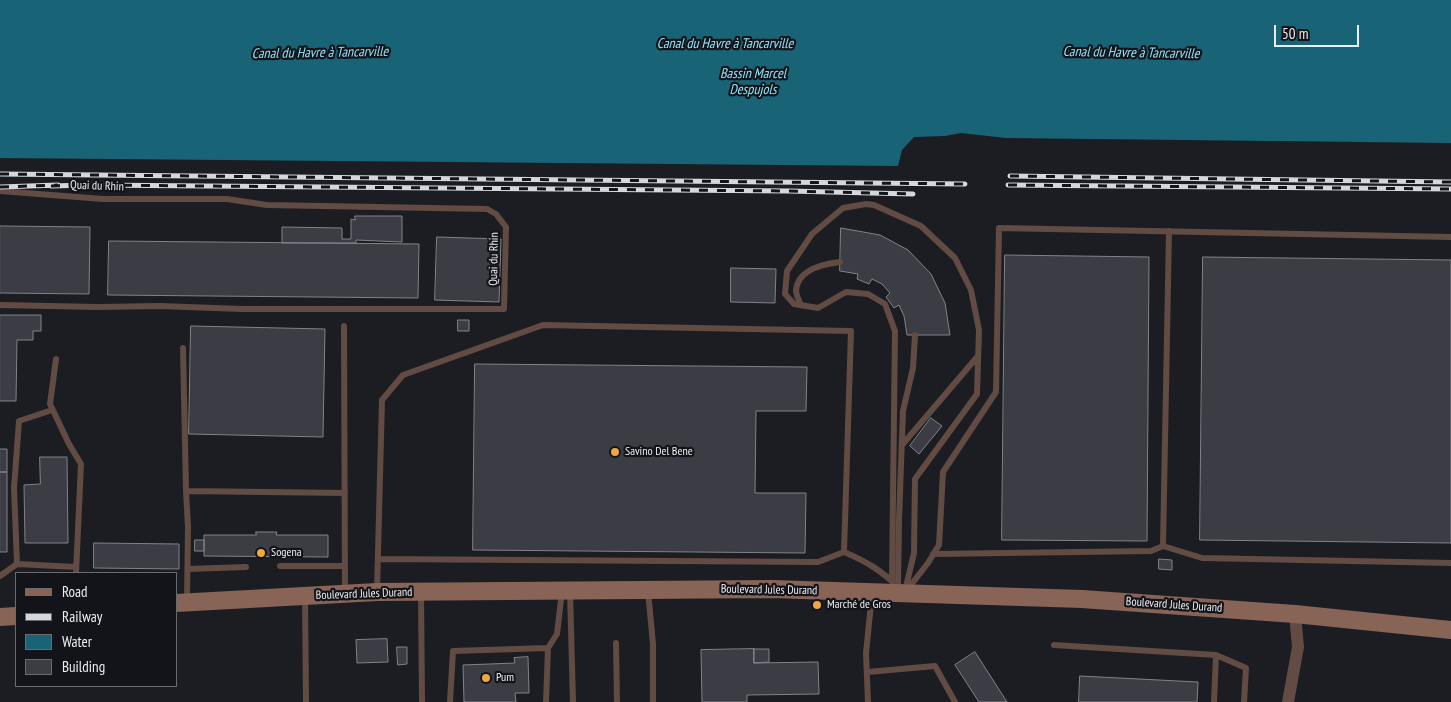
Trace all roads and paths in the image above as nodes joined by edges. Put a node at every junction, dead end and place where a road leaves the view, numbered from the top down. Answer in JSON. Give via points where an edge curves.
{"nodes":[{"id":1,"x":0,"y":191,"type":"edge"},
{"id":2,"x":1169,"y":231,"type":"junction"},
{"id":3,"x":1451,"y":237,"type":"edge"},
{"id":4,"x":840,"y":262,"type":"dead end"},
{"id":5,"x":0,"y":305,"type":"edge"},
{"id":6,"x":801,"y":305,"type":"junction"},
{"id":7,"x":344,"y":326,"type":"dead end"},
{"id":8,"x":914,"y":335,"type":"dead end"},
{"id":9,"x":183,"y":348,"type":"dead end"},
{"id":10,"x":978,"y":356,"type":"junction"},
{"id":11,"x":56,"y":359,"type":"dead end"},
{"id":12,"x":52,"y":410,"type":"junction"},
{"id":13,"x":902,"y":445,"type":"junction"},
{"id":14,"x":186,"y":491,"type":"junction"},
{"id":15,"x":345,"y":493,"type":"junction"},
{"id":16,"x":1163,"y":546,"type":"junction"},
{"id":17,"x":844,"y":552,"type":"junction"},
{"id":18,"x":934,"y":554,"type":"junction"},
{"id":19,"x":378,"y":559,"type":"junction"},
{"id":20,"x":17,"y":564,"type":"junction"},
{"id":21,"x":1451,"y":564,"type":"edge"},
{"id":22,"x":280,"y":566,"type":"dead end"},
{"id":23,"x":345,"y":566,"type":"junction"},
{"id":24,"x":246,"y":567,"type":"dead end"},
{"id":25,"x":188,"y":569,"type":"junction"},
{"id":26,"x":76,"y":570,"type":"edge"},
{"id":27,"x":0,"y":576,"type":"edge"},
{"id":28,"x":898,"y":587,"type":"junction"},
{"id":29,"x":648,"y":589,"type":"junction"},
{"id":30,"x":566,"y":590,"type":"junction"},
{"id":31,"x":377,"y":592,"type":"junction"},
{"id":32,"x":420,"y":592,"type":"junction"},
{"id":33,"x":872,"y":592,"type":"junction"},
{"id":34,"x":345,"y":594,"type":"junction"},
{"id":35,"x":305,"y":596,"type":"junction"},
{"id":36,"x":182,"y":603,"type":"edge"},
{"id":37,"x":1295,"y":614,"type":"junction"},
{"id":38,"x":15,"y":616,"type":"edge"},
{"id":39,"x":0,"y":617,"type":"edge"},
{"id":40,"x":1451,"y":630,"type":"edge"},
{"id":41,"x":616,"y":643,"type":"dead end"},
{"id":42,"x":1054,"y":645,"type":"dead end"},
{"id":43,"x":548,"y":648,"type":"junction"},
{"id":44,"x":1216,"y":656,"type":"junction"},
{"id":45,"x":868,"y":672,"type":"junction"},
{"id":46,"x":306,"y":702,"type":"edge"},
{"id":47,"x":422,"y":702,"type":"edge"},
{"id":48,"x":450,"y":702,"type":"edge"},
{"id":49,"x":546,"y":702,"type":"edge"},
{"id":50,"x":573,"y":702,"type":"edge"},
{"id":51,"x":616,"y":702,"type":"edge"},
{"id":52,"x":654,"y":702,"type":"edge"},
{"id":53,"x":868,"y":702,"type":"edge"},
{"id":54,"x":955,"y":702,"type":"edge"},
{"id":55,"x":1214,"y":702,"type":"edge"},
{"id":56,"x":1244,"y":702,"type":"edge"},
{"id":57,"x":1288,"y":702,"type":"edge"}],
"edges":[{"from":1,"to":5,"type":"lane","name":"Quai du Rhin","via":[[103,199],[227,199],[267,205],[488,208],[506,227],[504,309]]},
{"from":2,"to":3,"type":"lane"},
{"from":2,"to":16,"type":"lane"},
{"from":2,"to":18,"type":"lane","via":[[999,228],[996,392],[944,472],[939,545]]},
{"from":4,"to":6,"type":"lane","via":[[824,264],[800,278],[796,292]]},
{"from":6,"to":10,"type":"lane","via":[[794,304],[785,294],[787,270],[812,234],[843,208],[874,205],[921,226],[955,258],[971,290],[979,330]]},
{"from":6,"to":28,"type":"lane","via":[[818,308],[846,292],[868,294],[885,304],[895,331]]},
{"from":7,"to":15,"type":"lane"},
{"from":8,"to":13,"type":"lane","via":[[913,368],[903,411]]},
{"from":9,"to":14,"type":"lane"},
{"from":10,"to":13,"type":"lane"},
{"from":10,"to":28,"type":"lane","via":[[977,394],[915,479],[914,553]]},
{"from":11,"to":12,"type":"lane"},
{"from":12,"to":20,"type":"lane","via":[[19,421],[14,488]]},
{"from":12,"to":26,"type":"lane","via":[[81,464]]},
{"from":13,"to":28,"type":"lane"},
{"from":14,"to":15,"type":"lane"},
{"from":14,"to":25,"type":"lane"},
{"from":15,"to":23,"type":"lane"},
{"from":16,"to":18,"type":"lane","via":[[1151,551]]},
{"from":16,"to":21,"type":"lane","via":[[1202,558]]},
{"from":17,"to":19,"type":"lane","via":[[818,562]]},
{"from":17,"to":19,"type":"lane","via":[[851,331],[543,325],[403,375],[382,400]]},
{"from":17,"to":28,"type":"lane","via":[[880,570]]},
{"from":18,"to":28,"type":"lane","via":[[928,563]]},
{"from":19,"to":31,"type":"lane"},
{"from":20,"to":26,"type":"lane"},
{"from":20,"to":27,"type":"lane"},
{"from":22,"to":23,"type":"lane"},
{"from":23,"to":34,"type":"lane"},
{"from":24,"to":25,"type":"lane"},
{"from":25,"to":36,"type":"lane"},
{"from":28,"to":33,"type":"main road","name":"Boulevard Jules Durand"},
{"from":28,"to":37,"type":"main road","name":"Boulevard Jules Durand"},
{"from":29,"to":30,"type":"main road","name":"Boulevard Jules Durand"},
{"from":29,"to":33,"type":"main road","name":"Boulevard Jules Durand"},
{"from":29,"to":52,"type":"lane"},
{"from":30,"to":32,"type":"main road","name":"Boulevard Jules Durand"},
{"from":30,"to":43,"type":"lane","via":[[557,634]]},
{"from":30,"to":50,"type":"lane"},
{"from":31,"to":32,"type":"main road","name":"Boulevard Jules Durand"},
{"from":31,"to":34,"type":"main road","name":"Boulevard Jules Durand"},
{"from":32,"to":47,"type":"lane"},
{"from":33,"to":45,"type":"lane","via":[[866,653]]},
{"from":34,"to":35,"type":"main road","name":"Boulevard Jules Durand"},
{"from":35,"to":36,"type":"main road","name":"Boulevard Jules Durand"},
{"from":35,"to":46,"type":"lane"},
{"from":37,"to":40,"type":"main road","name":"Boulevard Jules Durand"},
{"from":37,"to":57,"type":"street","via":[[1298,647]]},
{"from":38,"to":39,"type":"main road"},
{"from":41,"to":51,"type":"lane"},
{"from":42,"to":44,"type":"lane"},
{"from":43,"to":48,"type":"lane","via":[[453,651]]},
{"from":43,"to":49,"type":"lane"},
{"from":44,"to":55,"type":"lane"},
{"from":44,"to":56,"type":"lane","via":[[1246,668]]},
{"from":45,"to":53,"type":"lane"},
{"from":45,"to":54,"type":"lane","via":[[935,666]]}]}
